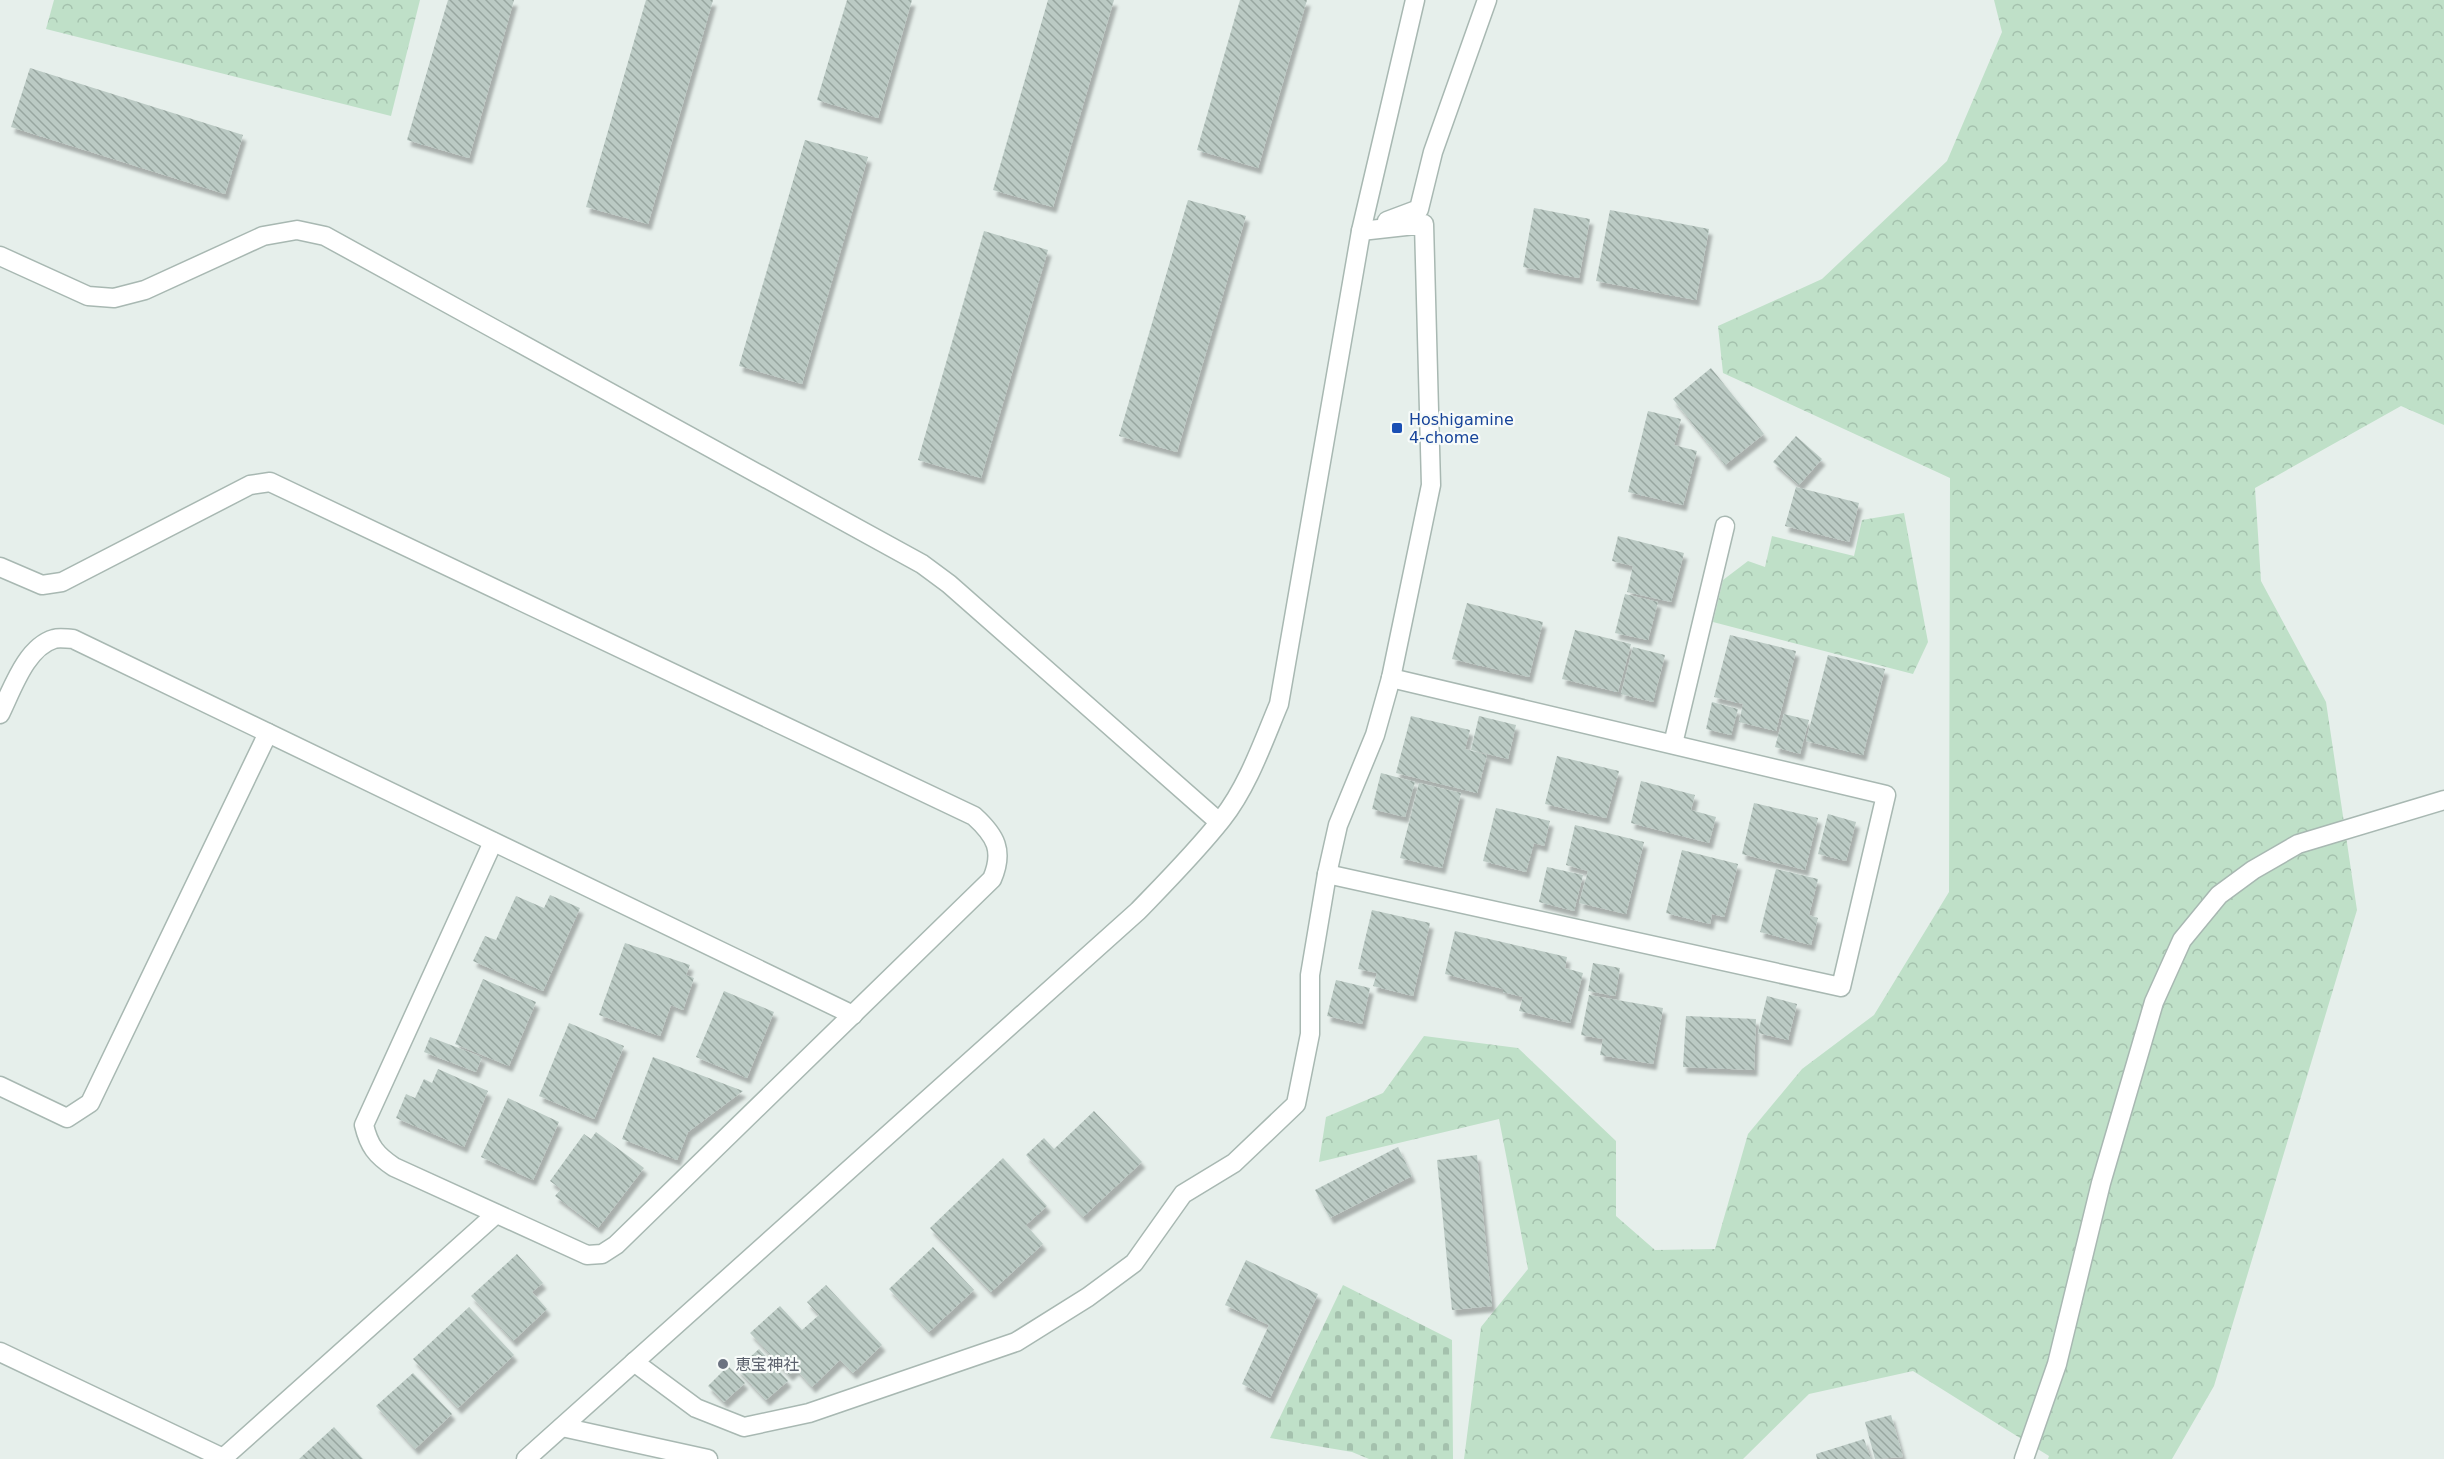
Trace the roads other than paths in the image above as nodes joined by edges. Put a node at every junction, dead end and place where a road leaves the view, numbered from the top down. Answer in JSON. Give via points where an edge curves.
{"nodes":[{"id":1,"x":1415,"y":0,"type":"edge"},
{"id":2,"x":1487,"y":0,"type":"edge"},
{"id":3,"x":1360,"y":231,"type":"junction"},
{"id":4,"x":0,"y":256,"type":"edge"},
{"id":5,"x":1725,"y":526,"type":"dead end"},
{"id":6,"x":0,"y":567,"type":"edge"},
{"id":7,"x":1391,"y":678,"type":"junction"},
{"id":8,"x":0,"y":714,"type":"edge"},
{"id":9,"x":268,"y":733,"type":"junction"},
{"id":10,"x":1673,"y":744,"type":"junction"},
{"id":11,"x":2444,"y":800,"type":"edge"},
{"id":12,"x":1219,"y":822,"type":"junction"},
{"id":13,"x":493,"y":842,"type":"junction"},
{"id":14,"x":1327,"y":874,"type":"junction"},
{"id":15,"x":853,"y":1015,"type":"junction"},
{"id":16,"x":0,"y":1086,"type":"edge"},
{"id":17,"x":496,"y":1214,"type":"junction"},
{"id":18,"x":0,"y":1353,"type":"edge"},
{"id":19,"x":634,"y":1362,"type":"junction"},
{"id":20,"x":562,"y":1426,"type":"junction"},
{"id":21,"x":223,"y":1459,"type":"edge"},
{"id":22,"x":526,"y":1459,"type":"edge"},
{"id":23,"x":708,"y":1459,"type":"edge"},
{"id":24,"x":2024,"y":1459,"type":"edge"}],
"edges":[{"from":1,"to":3,"type":"street"},
{"from":2,"to":3,"type":"street","via":[[1433,152],[1419,209]]},
{"from":3,"to":7,"type":"street","via":[[1424,224],[1431,485]]},
{"from":3,"to":12,"type":"street","via":[[1279,704],[1254,763]]},
{"from":4,"to":12,"type":"street","via":[[88,296],[114,298],[145,290],[263,236],[297,230],[325,236],[922,564]]},
{"from":5,"to":10,"type":"street"},
{"from":6,"to":15,"type":"street","via":[[42,585],[63,582],[250,485],[270,482],[974,816],[990,831],[997,846],[999,864],[992,879]]},
{"from":7,"to":10,"type":"street"},
{"from":7,"to":14,"type":"street","via":[[1375,735],[1338,825]]},
{"from":8,"to":9,"type":"street","via":[[30,657],[55,638],[73,639]]},
{"from":9,"to":13,"type":"street"},
{"from":9,"to":16,"type":"street","via":[[90,1103],[67,1118]]},
{"from":10,"to":14,"type":"street","via":[[1886,795],[1840,987]]},
{"from":11,"to":24,"type":"street","via":[[2298,844],[2219,895],[2182,940],[2154,1002],[2101,1183],[2057,1364]]},
{"from":12,"to":19,"type":"street","via":[[1138,911]]},
{"from":13,"to":15,"type":"street"},
{"from":13,"to":17,"type":"street","via":[[364,1125],[376,1155]]},
{"from":14,"to":19,"type":"street","via":[[1310,975],[1310,1034],[1296,1104],[1234,1163],[1183,1194],[1134,1263],[1088,1298],[1016,1342],[809,1413],[744,1427],[696,1408]]},
{"from":15,"to":17,"type":"street","via":[[616,1245],[602,1254],[587,1256]]},
{"from":17,"to":21,"type":"street"},
{"from":18,"to":21,"type":"street"},
{"from":19,"to":20,"type":"street"},
{"from":20,"to":22,"type":"street"},
{"from":20,"to":23,"type":"street"}]}
